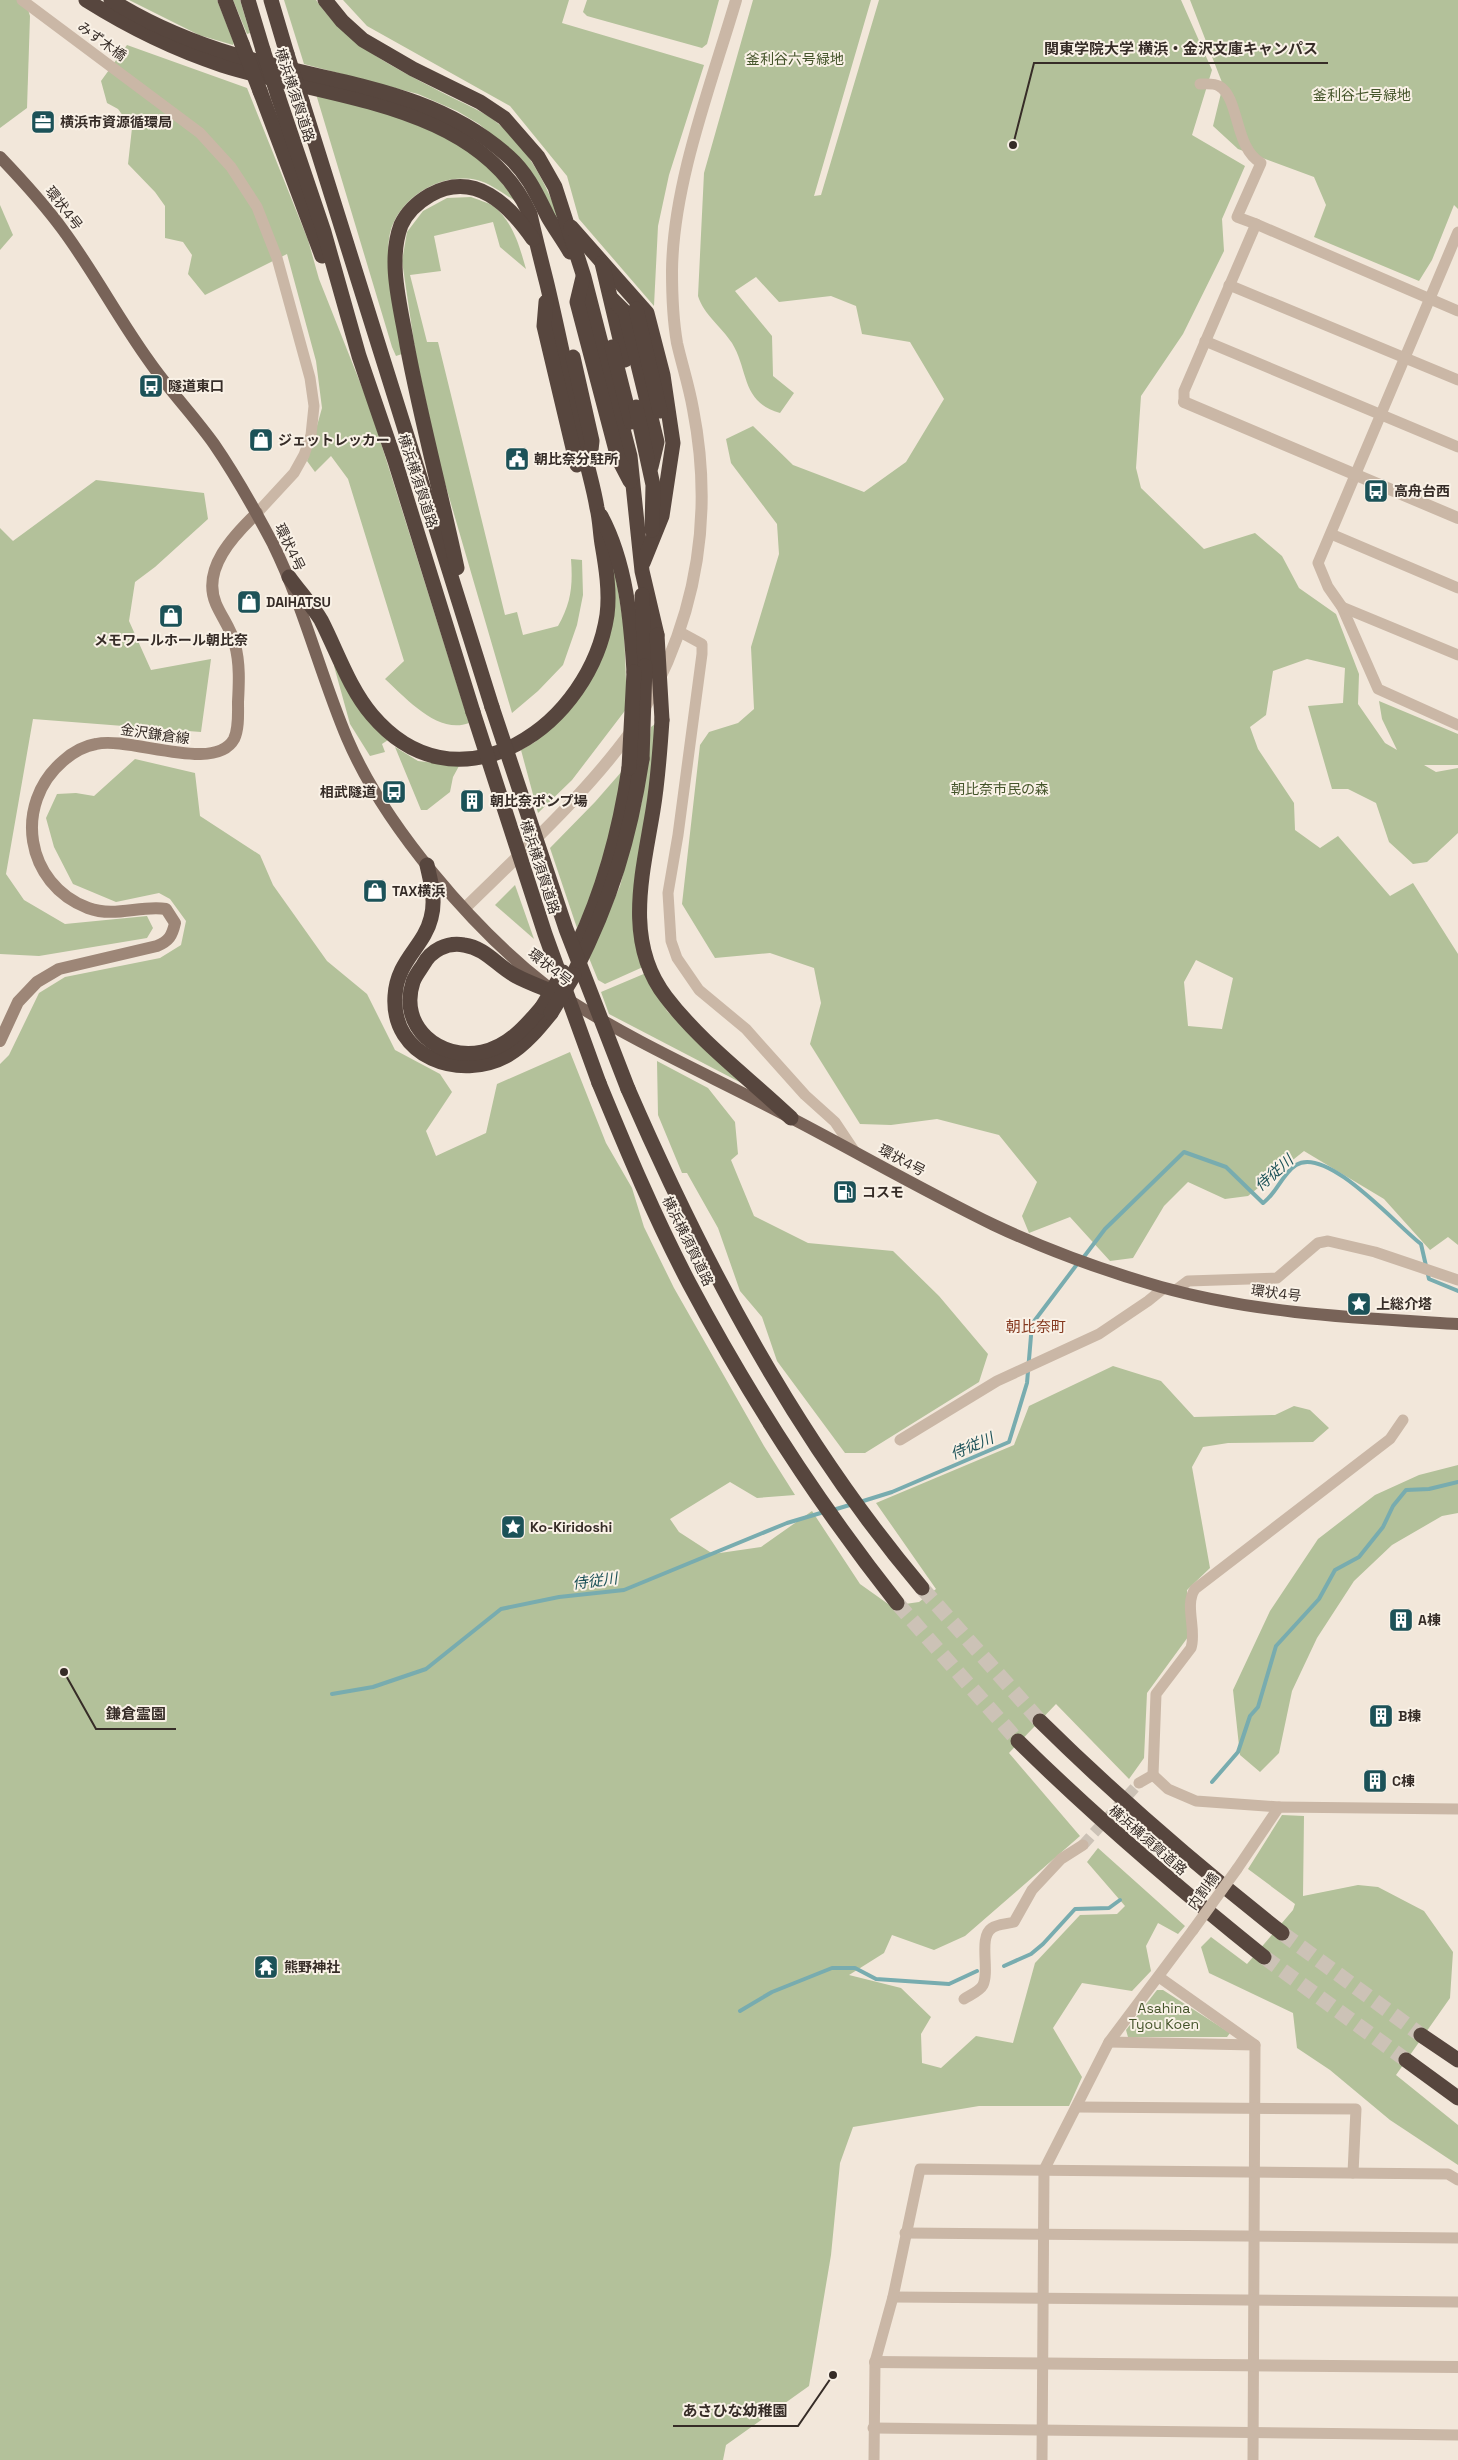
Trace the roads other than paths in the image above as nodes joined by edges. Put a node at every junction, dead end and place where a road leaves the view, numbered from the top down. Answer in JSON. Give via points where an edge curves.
{"nodes":[{"id":1,"x":22,"y":0,"type":"edge"},
{"id":2,"x":86,"y":0,"type":"edge"},
{"id":3,"x":111,"y":0,"type":"edge"},
{"id":4,"x":225,"y":0,"type":"edge"},
{"id":5,"x":248,"y":0,"type":"edge"},
{"id":6,"x":271,"y":0,"type":"edge"},
{"id":7,"x":325,"y":0,"type":"edge"},
{"id":8,"x":736,"y":0,"type":"edge"},
{"id":9,"x":1200,"y":84,"type":"dead end"},
{"id":10,"x":0,"y":158,"type":"edge"},
{"id":11,"x":568,"y":224,"type":"junction"},
{"id":12,"x":1256,"y":224,"type":"junction"},
{"id":13,"x":1456,"y":240,"type":"edge"},
{"id":14,"x":536,"y":245,"type":"junction"},
{"id":15,"x":602,"y":262,"type":"junction"},
{"id":16,"x":542,"y":268,"type":"junction"},
{"id":17,"x":582,"y":271,"type":"junction"},
{"id":18,"x":1228,"y":284,"type":"junction"},
{"id":19,"x":548,"y":289,"type":"junction"},
{"id":20,"x":1429,"y":298,"type":"junction"},
{"id":21,"x":1458,"y":311,"type":"edge"},
{"id":22,"x":1205,"y":341,"type":"junction"},
{"id":23,"x":359,"y":356,"type":"junction"},
{"id":24,"x":1404,"y":357,"type":"junction"},
{"id":25,"x":1458,"y":380,"type":"edge"},
{"id":26,"x":1184,"y":402,"type":"joint"},
{"id":27,"x":1381,"y":413,"type":"junction"},
{"id":28,"x":1458,"y":447,"type":"edge"},
{"id":29,"x":588,"y":470,"type":"junction"},
{"id":30,"x":1356,"y":475,"type":"junction"},
{"id":31,"x":633,"y":484,"type":"junction"},
{"id":32,"x":593,"y":489,"type":"junction"},
{"id":33,"x":598,"y":509,"type":"junction"},
{"id":34,"x":257,"y":513,"type":"junction"},
{"id":35,"x":1458,"y":518,"type":"edge"},
{"id":36,"x":1331,"y":534,"type":"junction"},
{"id":37,"x":651,"y":542,"type":"junction"},
{"id":38,"x":642,"y":568,"type":"junction"},
{"id":39,"x":289,"y":577,"type":"junction"},
{"id":40,"x":1458,"y":588,"type":"edge"},
{"id":41,"x":1342,"y":607,"type":"junction"},
{"id":42,"x":680,"y":632,"type":"junction"},
{"id":43,"x":1458,"y":655,"type":"edge"},
{"id":44,"x":479,"y":668,"type":"junction"},
{"id":45,"x":639,"y":669,"type":"junction"},
{"id":46,"x":1458,"y":725,"type":"edge"},
{"id":47,"x":427,"y":865,"type":"junction"},
{"id":48,"x":465,"y":908,"type":"junction"},
{"id":49,"x":558,"y":994,"type":"junction"},
{"id":50,"x":547,"y":1010,"type":"junction"},
{"id":51,"x":0,"y":1041,"type":"edge"},
{"id":52,"x":791,"y":1118,"type":"junction"},
{"id":53,"x":855,"y":1152,"type":"junction"},
{"id":54,"x":1458,"y":1280,"type":"edge"},
{"id":55,"x":1170,"y":1289,"type":"junction"},
{"id":56,"x":1458,"y":1324,"type":"edge"},
{"id":57,"x":1403,"y":1420,"type":"dead end"},
{"id":58,"x":900,"y":1440,"type":"dead end"},
{"id":59,"x":922,"y":1588,"type":"tunnel mouth"},
{"id":60,"x":897,"y":1603,"type":"tunnel mouth"},
{"id":61,"x":1040,"y":1721,"type":"tunnel mouth"},
{"id":62,"x":1018,"y":1741,"type":"tunnel mouth"},
{"id":63,"x":1153,"y":1775,"type":"junction"},
{"id":64,"x":1139,"y":1783,"type":"tunnel mouth"},
{"id":65,"x":1279,"y":1807,"type":"junction"},
{"id":66,"x":1458,"y":1809,"type":"edge"},
{"id":67,"x":1083,"y":1845,"type":"tunnel mouth"},
{"id":68,"x":1282,"y":1933,"type":"tunnel mouth"},
{"id":69,"x":1264,"y":1957,"type":"tunnel mouth"},
{"id":70,"x":1159,"y":1977,"type":"junction"},
{"id":71,"x":964,"y":1999,"type":"dead end"},
{"id":72,"x":1421,"y":2035,"type":"tunnel mouth"},
{"id":73,"x":1109,"y":2042,"type":"junction"},
{"id":74,"x":1255,"y":2045,"type":"junction"},
{"id":75,"x":1406,"y":2060,"type":"tunnel mouth"},
{"id":76,"x":1458,"y":2060,"type":"edge"},
{"id":77,"x":1458,"y":2098,"type":"edge"},
{"id":78,"x":1077,"y":2107,"type":"junction"},
{"id":79,"x":1256,"y":2109,"type":"junction"},
{"id":80,"x":1044,"y":2170,"type":"junction"},
{"id":81,"x":1254,"y":2171,"type":"junction"},
{"id":82,"x":1353,"y":2172,"type":"junction"},
{"id":83,"x":1458,"y":2180,"type":"edge"},
{"id":84,"x":905,"y":2233,"type":"junction"},
{"id":85,"x":1044,"y":2234,"type":"junction"},
{"id":86,"x":1255,"y":2236,"type":"junction"},
{"id":87,"x":1458,"y":2238,"type":"edge"},
{"id":88,"x":893,"y":2297,"type":"junction"},
{"id":89,"x":1044,"y":2298,"type":"junction"},
{"id":90,"x":1253,"y":2300,"type":"junction"},
{"id":91,"x":1458,"y":2302,"type":"edge"},
{"id":92,"x":875,"y":2362,"type":"junction"},
{"id":93,"x":1043,"y":2363,"type":"junction"},
{"id":94,"x":1253,"y":2366,"type":"junction"},
{"id":95,"x":1458,"y":2367,"type":"edge"},
{"id":96,"x":873,"y":2428,"type":"junction"},
{"id":97,"x":1042,"y":2430,"type":"junction"},
{"id":98,"x":1254,"y":2432,"type":"junction"},
{"id":99,"x":1458,"y":2435,"type":"edge"},
{"id":100,"x":874,"y":2460,"type":"edge"},
{"id":101,"x":1042,"y":2460,"type":"edge"},
{"id":102,"x":1253,"y":2460,"type":"edge"}],
"edges":[{"from":1,"to":34,"type":"street","name":"みず木橋","via":[[200,133],[231,167],[257,207],[277,258],[310,378],[314,406],[311,435],[304,455],[288,481]]},
{"from":2,"to":14,"type":"highway","via":[[158,41],[197,56],[261,76],[407,113],[457,135],[478,149],[512,181],[530,214]]},
{"from":3,"to":17,"type":"highway","via":[[199,44],[411,99],[468,125],[524,173]]},
{"from":4,"to":23,"type":"highway","bridge":true},
{"from":5,"to":23,"type":"highway","name":"横浜横須賀道路","bridge":true,"via":[[324,232]]},
{"from":6,"to":44,"type":"highway","name":"横浜横須賀道路","bridge":true},
{"from":7,"to":11,"type":"highway","via":[[363,40],[504,118],[538,157],[555,186]]},
{"from":8,"to":42,"type":"street","via":[[690,157],[674,237],[673,304],[677,340],[693,407],[702,482],[697,563],[690,602]]},
{"from":9,"to":12,"type":"street","via":[[1220,86],[1245,145],[1253,158],[1261,162],[1237,217]]},
{"from":10,"to":34,"type":"main road","name":"環状4号","via":[[63,230],[150,362],[213,443]]},
{"from":11,"to":15,"type":"highway"},
{"from":11,"to":17,"type":"highway"},
{"from":12,"to":18,"type":"street"},
{"from":12,"to":20,"type":"street"},
{"from":13,"to":20,"type":"street"},
{"from":14,"to":16,"type":"highway"},
{"from":14,"to":44,"type":"highway","via":[[502,202],[486,192],[469,188],[435,192],[422,200],[410,210],[397,240],[398,293],[418,402]]},
{"from":15,"to":37,"type":"highway","via":[[653,484]]},
{"from":15,"to":37,"type":"highway","via":[[647,313],[670,424],[672,452],[662,516]]},
{"from":16,"to":19,"type":"highway"},
{"from":16,"to":29,"type":"highway","via":[[558,289],[592,441]]},
{"from":17,"to":31,"type":"highway","via":[[630,456]]},
{"from":17,"to":31,"type":"highway","via":[[577,302],[617,451]]},
{"from":18,"to":22,"type":"street"},
{"from":18,"to":24,"type":"street"},
{"from":19,"to":29,"type":"highway"},
{"from":19,"to":32,"type":"highway","via":[[546,335],[576,463]]},
{"from":20,"to":21,"type":"street"},
{"from":20,"to":24,"type":"street"},
{"from":22,"to":26,"type":"street","via":[[1184,391]]},
{"from":22,"to":27,"type":"street"},
{"from":23,"to":60,"type":"highway","name":"横浜横須賀道路","bridge":true,"via":[[542,925],[599,1083],[636,1173],[688,1282],[773,1429],[821,1502]]},
{"from":24,"to":25,"type":"street"},
{"from":24,"to":27,"type":"street"},
{"from":26,"to":30,"type":"street"},
{"from":27,"to":28,"type":"street"},
{"from":27,"to":30,"type":"street"},
{"from":29,"to":32,"type":"highway"},
{"from":30,"to":35,"type":"street"},
{"from":30,"to":36,"type":"street"},
{"from":31,"to":38,"type":"highway"},
{"from":32,"to":33,"type":"highway"},
{"from":33,"to":39,"type":"highway","via":[[606,568],[607,607],[602,638],[593,662],[560,711],[540,728],[497,754],[476,759],[431,757],[392,735],[371,714],[319,617]]},
{"from":33,"to":45,"type":"highway","via":[[613,538]]},
{"from":34,"to":39,"type":"main road","name":"環状4号"},
{"from":34,"to":51,"type":"main road","name":"金沢鎌倉線","via":[[229,543],[213,579],[216,603],[235,645],[238,665],[234,739],[225,750],[198,755],[120,742],[78,750],[52,771],[34,803],[31,820],[33,849],[44,872],[58,890],[89,908],[113,913],[166,909],[175,923],[172,936],[157,946],[59,969],[37,982],[18,1002]]},
{"from":36,"to":40,"type":"street"},
{"from":36,"to":41,"type":"street","via":[[1318,563],[1328,587]]},
{"from":37,"to":38,"type":"highway"},
{"from":38,"to":45,"type":"highway"},
{"from":38,"to":52,"type":"highway","bridge":true,"via":[[657,635],[662,720],[658,782],[639,899],[641,941],[646,960],[657,984],[685,1020]]},
{"from":39,"to":47,"type":"main road","name":"環状4号","via":[[348,740],[382,802]]},
{"from":41,"to":43,"type":"street"},
{"from":41,"to":46,"type":"street","via":[[1378,689]]},
{"from":42,"to":48,"type":"street","via":[[654,691],[616,752]]},
{"from":42,"to":53,"type":"street","via":[[702,644],[702,654],[668,893],[669,921],[677,958],[699,990],[746,1029],[804,1095],[835,1122]]},
{"from":44,"to":59,"type":"highway","name":"横浜横須賀道路","bridge":true,"via":[[566,929],[662,1167],[699,1243],[799,1418],[846,1490]]},
{"from":45,"to":50,"type":"highway","bridge":true,"via":[[636,763],[617,837],[569,972]]},
{"from":47,"to":48,"type":"main road","name":"環状4号"},
{"from":47,"to":50,"type":"highway","via":[[434,900],[431,918],[404,964],[395,997],[396,1015],[412,1046],[425,1057],[442,1064],[487,1064],[523,1044]]},
{"from":48,"to":49,"type":"main road","name":"環状4号","via":[[492,939]]},
{"from":49,"to":50,"type":"highway","via":[[514,975],[486,953],[462,944],[448,945],[435,951],[414,981],[410,997],[414,1022],[422,1035],[433,1045],[465,1053],[483,1052],[499,1046]]},
{"from":49,"to":52,"type":"main road","name":"環状4号","via":[[596,1018]]},
{"from":52,"to":53,"type":"main road","name":"環状4号"},
{"from":53,"to":55,"type":"main road","name":"環状4号","via":[[996,1226],[1107,1270]]},
{"from":54,"to":55,"type":"street","via":[[1375,1252],[1328,1241],[1318,1242],[1277,1278],[1188,1281]]},
{"from":55,"to":56,"type":"main road","name":"環状4号","via":[[1270,1308]]},
{"from":55,"to":58,"type":"street","via":[[1099,1334],[997,1381]]},
{"from":57,"to":63,"type":"street","via":[[1390,1438],[1195,1589],[1191,1597],[1194,1634],[1191,1648],[1156,1694]]},
{"from":61,"to":68,"type":"highway","name":"横浜横須賀道路","via":[[1145,1821]]},
{"from":62,"to":69,"type":"highway","name":"横浜横須賀道路","via":[[1125,1842]]},
{"from":63,"to":64,"type":"street"},
{"from":63,"to":65,"type":"street","via":[[1168,1789],[1196,1800]]},
{"from":65,"to":66,"type":"street"},
{"from":65,"to":70,"type":"street","name":"内割橋","bridge":true},
{"from":67,"to":71,"type":"street","via":[[1061,1859],[1038,1884],[1014,1922],[988,1930],[982,1987]]},
{"from":70,"to":73,"type":"street","name":"内割橋"},
{"from":70,"to":74,"type":"street"},
{"from":72,"to":76,"type":"highway"},
{"from":73,"to":74,"type":"street"},
{"from":73,"to":78,"type":"street","name":"内割橋"},
{"from":74,"to":79,"type":"street"},
{"from":75,"to":77,"type":"highway"},
{"from":78,"to":79,"type":"street"},
{"from":78,"to":80,"type":"street","name":"内割橋"},
{"from":79,"to":81,"type":"street"},
{"from":79,"to":82,"type":"street","via":[[1356,2109]]},
{"from":80,"to":81,"type":"street"},
{"from":80,"to":84,"type":"street","via":[[920,2169]]},
{"from":80,"to":85,"type":"street"},
{"from":81,"to":82,"type":"street"},
{"from":81,"to":86,"type":"street"},
{"from":82,"to":83,"type":"street","via":[[1448,2174]]},
{"from":84,"to":85,"type":"street"},
{"from":84,"to":88,"type":"street"},
{"from":85,"to":86,"type":"street"},
{"from":85,"to":89,"type":"street"},
{"from":86,"to":87,"type":"street"},
{"from":86,"to":90,"type":"street"},
{"from":88,"to":89,"type":"street"},
{"from":88,"to":92,"type":"street"},
{"from":89,"to":90,"type":"street"},
{"from":89,"to":93,"type":"street"},
{"from":90,"to":91,"type":"street"},
{"from":90,"to":94,"type":"street"},
{"from":92,"to":93,"type":"street"},
{"from":92,"to":96,"type":"street"},
{"from":93,"to":94,"type":"street"},
{"from":93,"to":97,"type":"street"},
{"from":94,"to":95,"type":"street"},
{"from":94,"to":98,"type":"street"},
{"from":96,"to":97,"type":"street"},
{"from":96,"to":100,"type":"street"},
{"from":97,"to":98,"type":"street"},
{"from":97,"to":101,"type":"street"},
{"from":98,"to":99,"type":"street"},
{"from":98,"to":102,"type":"street"}]}
